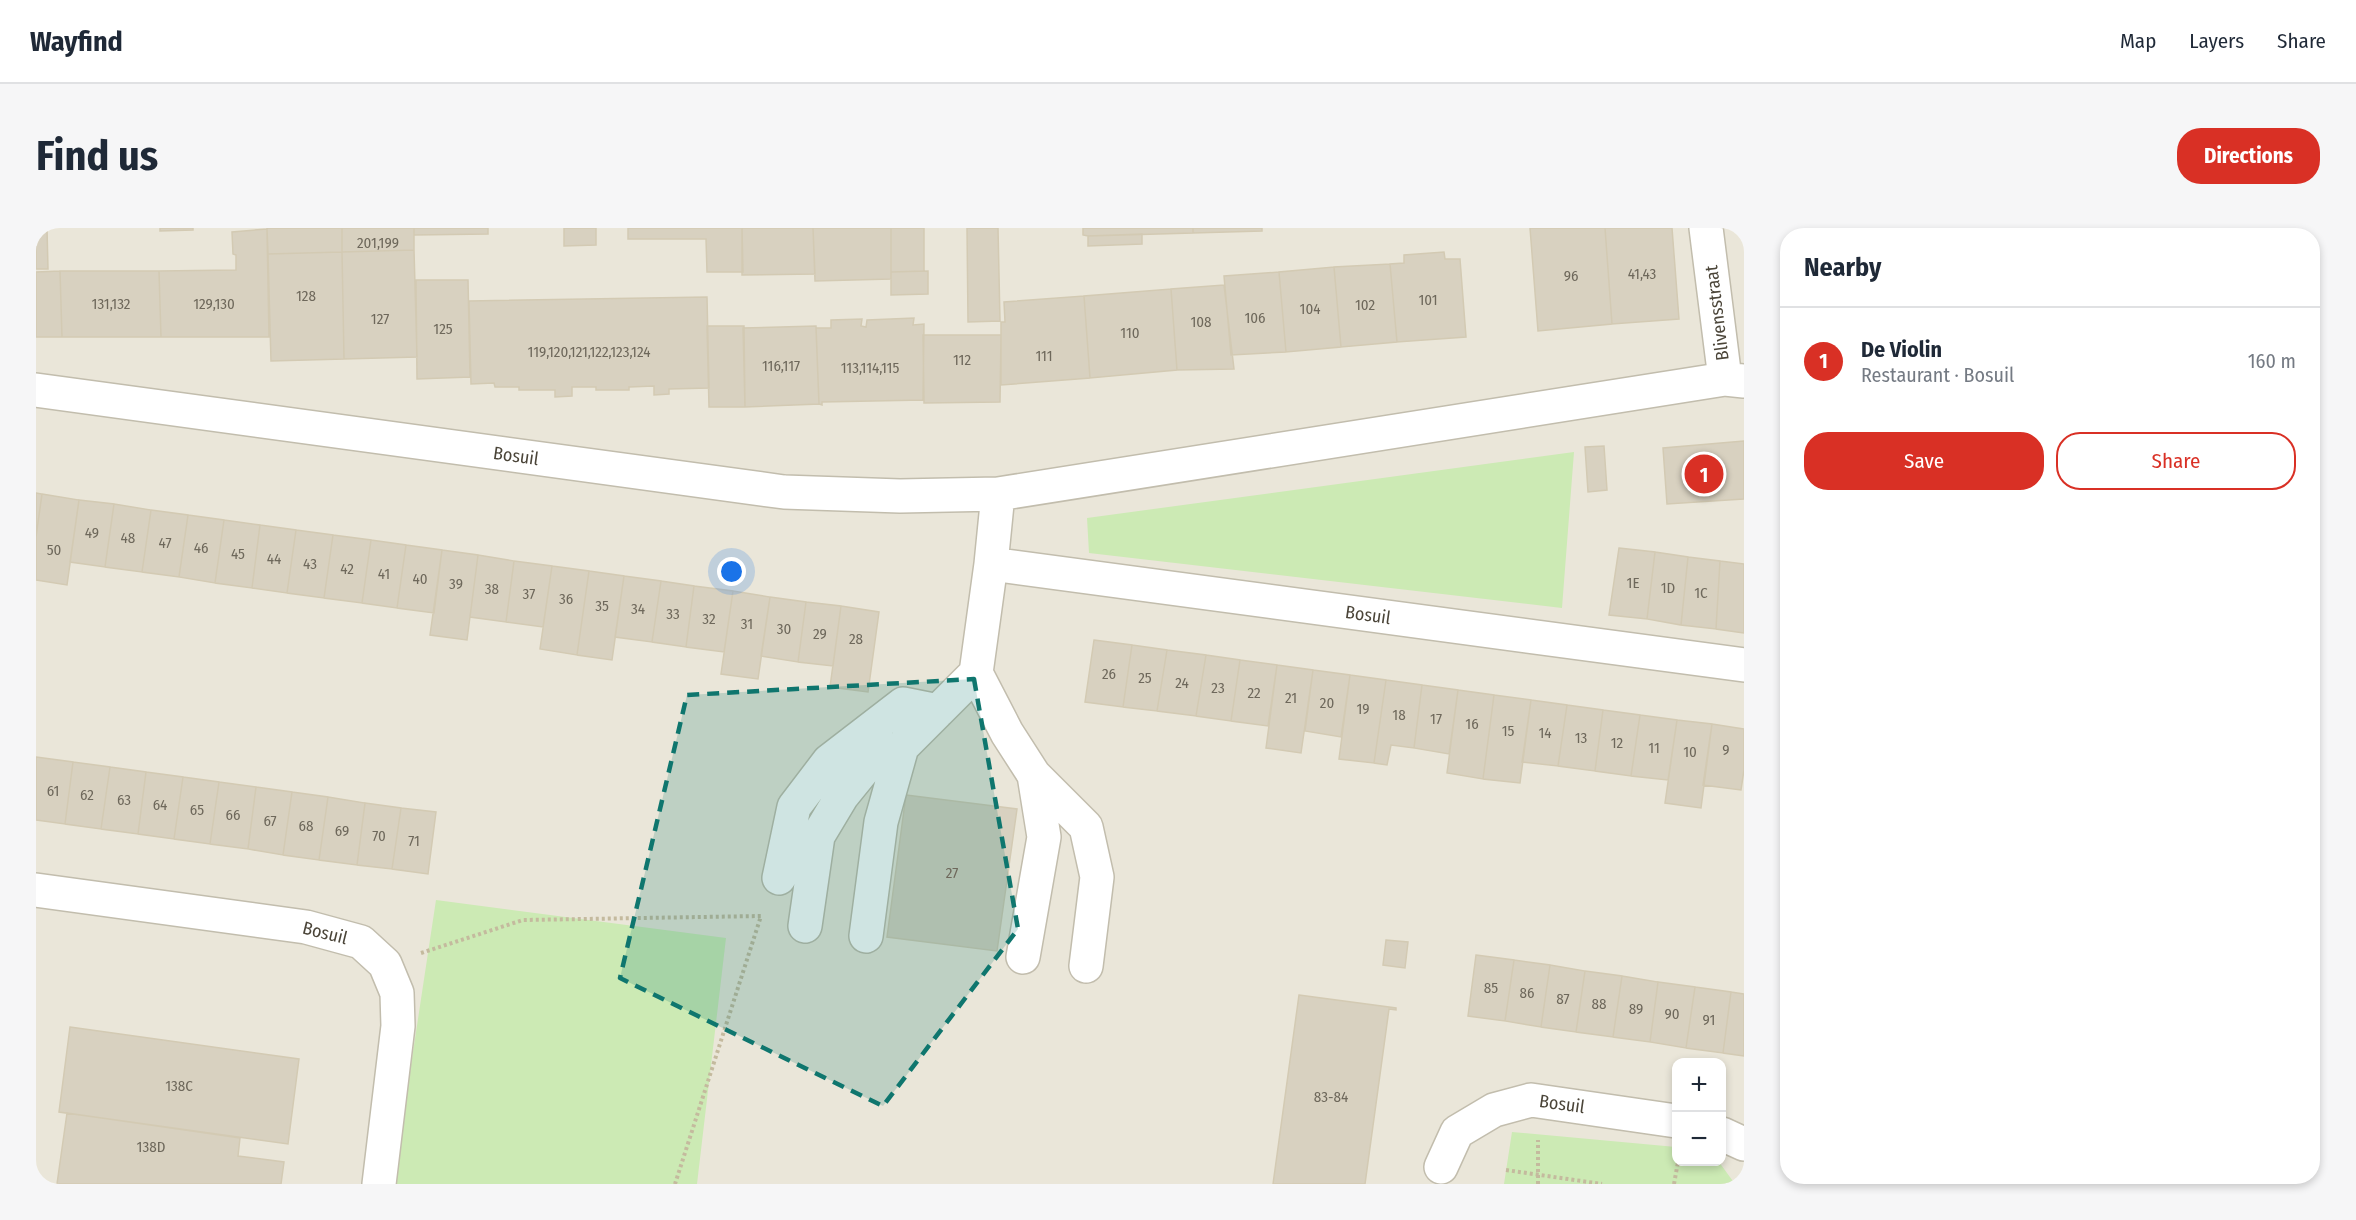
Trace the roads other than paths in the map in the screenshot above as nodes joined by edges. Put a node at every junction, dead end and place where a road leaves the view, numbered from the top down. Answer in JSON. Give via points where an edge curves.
{"nodes":[{"id":1,"x":1706,"y":228,"type":"edge"},
{"id":2,"x":1735,"y":380,"type":"edge"},
{"id":3,"x":36,"y":390,"type":"edge"},
{"id":4,"x":998,"y":494,"type":"junction"},
{"id":5,"x":991,"y":564,"type":"junction"},
{"id":6,"x":1744,"y":665,"type":"edge"},
{"id":7,"x":976,"y":673,"type":"junction"},
{"id":8,"x":938,"y":711,"type":"junction"},
{"id":9,"x":902,"y":747,"type":"junction"},
{"id":10,"x":1034,"y":775,"type":"junction"},
{"id":11,"x":779,"y":878,"type":"dead end"},
{"id":12,"x":36,"y":890,"type":"edge"},
{"id":13,"x":805,"y":926,"type":"dead end"},
{"id":14,"x":866,"y":936,"type":"dead end"},
{"id":15,"x":1023,"y":957,"type":"dead end"},
{"id":16,"x":1086,"y":966,"type":"dead end"},
{"id":17,"x":1672,"y":1120,"type":"edge"},
{"id":18,"x":1726,"y":1136,"type":"edge"},
{"id":19,"x":1744,"y":1144,"type":"edge"},
{"id":20,"x":1441,"y":1167,"type":"dead end"},
{"id":21,"x":379,"y":1184,"type":"edge"}],
"edges":[{"from":1,"to":2,"type":"street","name":"Blivensstraat"},
{"from":2,"to":4,"type":"street","name":"Bosuil"},
{"from":3,"to":4,"type":"street","name":"Bosuil","via":[[784,492]]},
{"from":4,"to":5,"type":"street"},
{"from":5,"to":6,"type":"street","name":"Bosuil"},
{"from":5,"to":7,"type":"street"},
{"from":7,"to":8,"type":"street"},
{"from":7,"to":10,"type":"street"},
{"from":8,"to":9,"type":"street"},
{"from":8,"to":11,"type":"street","via":[[903,704],[829,761],[794,807]]},
{"from":9,"to":13,"type":"street","via":[[872,759],[842,796],[818,836]]},
{"from":9,"to":14,"type":"street","via":[[881,822]]},
{"from":10,"to":15,"type":"street","via":[[1044,837]]},
{"from":10,"to":16,"type":"street","via":[[1086,827],[1097,877]]},
{"from":12,"to":21,"type":"street","name":"Bosuil","via":[[306,927],[361,942],[385,964],[397,993],[398,1026]]},
{"from":17,"to":20,"type":"street","name":"Bosuil","via":[[1531,1100],[1494,1110],[1457,1132]]},
{"from":18,"to":19,"type":"street"}]}
